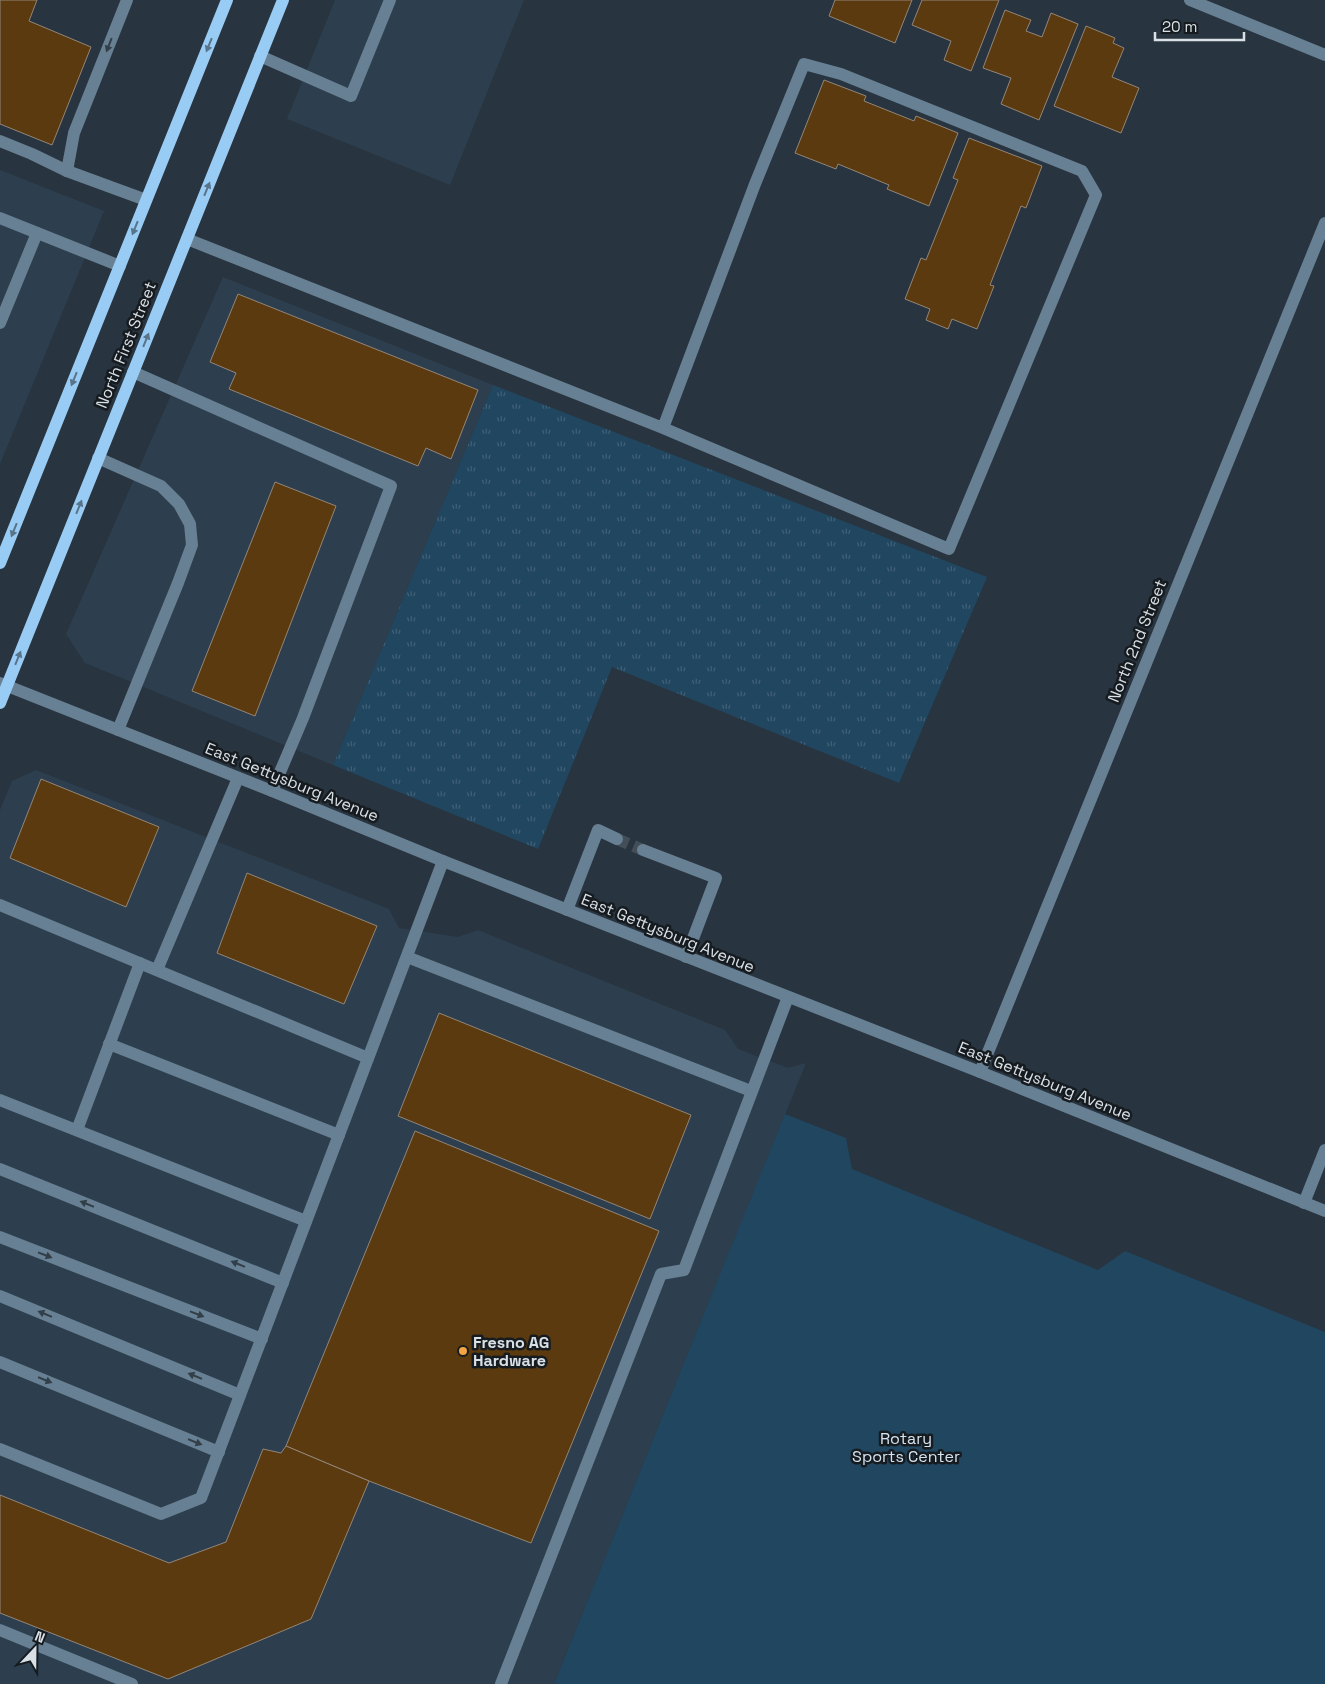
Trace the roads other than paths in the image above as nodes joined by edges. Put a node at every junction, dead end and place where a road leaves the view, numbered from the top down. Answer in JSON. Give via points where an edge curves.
{"nodes":[{"id":1,"x":127,"y":0,"type":"edge"},
{"id":2,"x":227,"y":0,"type":"edge"},
{"id":3,"x":282,"y":0,"type":"edge"},
{"id":4,"x":390,"y":0,"type":"edge"},
{"id":5,"x":1190,"y":0,"type":"edge"},
{"id":6,"x":1325,"y":55,"type":"edge"},
{"id":7,"x":260,"y":56,"type":"junction"},
{"id":8,"x":0,"y":141,"type":"edge"},
{"id":9,"x":67,"y":172,"type":"junction"},
{"id":10,"x":146,"y":200,"type":"junction"},
{"id":11,"x":0,"y":218,"type":"edge"},
{"id":12,"x":1325,"y":222,"type":"edge"},
{"id":13,"x":37,"y":233,"type":"junction"},
{"id":14,"x":187,"y":239,"type":"junction"},
{"id":15,"x":120,"y":266,"type":"junction"},
{"id":16,"x":0,"y":323,"type":"edge"},
{"id":17,"x":133,"y":372,"type":"junction"},
{"id":18,"x":663,"y":428,"type":"junction"},
{"id":19,"x":98,"y":458,"type":"junction"},
{"id":20,"x":0,"y":563,"type":"edge"},
{"id":21,"x":4,"y":684,"type":"edge"},
{"id":22,"x":0,"y":703,"type":"edge"},
{"id":23,"x":118,"y":730,"type":"junction"},
{"id":24,"x":238,"y":778,"type":"junction"},
{"id":25,"x":272,"y":791,"type":"junction"},
{"id":26,"x":617,"y":839,"type":"tunnel mouth"},
{"id":27,"x":643,"y":850,"type":"tunnel mouth"},
{"id":28,"x":443,"y":861,"type":"junction"},
{"id":29,"x":0,"y":905,"type":"edge"},
{"id":30,"x":567,"y":910,"type":"junction"},
{"id":31,"x":406,"y":957,"type":"junction"},
{"id":32,"x":686,"y":957,"type":"junction"},
{"id":33,"x":140,"y":963,"type":"junction"},
{"id":34,"x":157,"y":970,"type":"junction"},
{"id":35,"x":788,"y":997,"type":"junction"},
{"id":36,"x":109,"y":1044,"type":"junction"},
{"id":37,"x":368,"y":1058,"type":"junction"},
{"id":38,"x":980,"y":1072,"type":"junction"},
{"id":39,"x":751,"y":1091,"type":"junction"},
{"id":40,"x":0,"y":1100,"type":"edge"},
{"id":41,"x":76,"y":1130,"type":"junction"},
{"id":42,"x":339,"y":1135,"type":"junction"},
{"id":43,"x":1325,"y":1150,"type":"edge"},
{"id":44,"x":0,"y":1169,"type":"edge"},
{"id":45,"x":1304,"y":1202,"type":"junction"},
{"id":46,"x":1325,"y":1211,"type":"edge"},
{"id":47,"x":306,"y":1221,"type":"junction"},
{"id":48,"x":0,"y":1237,"type":"edge"},
{"id":49,"x":283,"y":1283,"type":"junction"},
{"id":50,"x":0,"y":1296,"type":"edge"},
{"id":51,"x":262,"y":1339,"type":"junction"},
{"id":52,"x":0,"y":1362,"type":"edge"},
{"id":53,"x":240,"y":1395,"type":"junction"},
{"id":54,"x":0,"y":1449,"type":"edge"},
{"id":55,"x":219,"y":1452,"type":"junction"},
{"id":56,"x":0,"y":1630,"type":"edge"},
{"id":57,"x":132,"y":1684,"type":"edge"},
{"id":58,"x":501,"y":1684,"type":"edge"}],
"edges":[{"from":1,"to":9,"type":"street","one_way":true,"via":[[74,133]]},
{"from":2,"to":10,"type":"main road","one_way":true},
{"from":3,"to":7,"type":"main road","name":"North First Street"},
{"from":4,"to":7,"type":"street","via":[[351,96]]},
{"from":5,"to":6,"type":"street"},
{"from":14,"to":7,"type":"main road","name":"North First Street","one_way":true},
{"from":8,"to":9,"type":"street"},
{"from":9,"to":10,"type":"street"},
{"from":10,"to":15,"type":"main road","one_way":true},
{"from":11,"to":13,"type":"street"},
{"from":12,"to":38,"type":"street","name":"North 2nd Street"},
{"from":13,"to":15,"type":"street"},
{"from":13,"to":16,"type":"street"},
{"from":17,"to":14,"type":"main road","name":"North First Street","one_way":true},
{"from":14,"to":18,"type":"street"},
{"from":15,"to":20,"type":"main road","one_way":true},
{"from":17,"to":19,"type":"main road","name":"North First Street"},
{"from":17,"to":25,"type":"street","via":[[391,486]]},
{"from":18,"to":18,"type":"street","via":[[804,64],[841,74],[1082,170],[1096,195],[949,549]]},
{"from":21,"to":19,"type":"main road","name":"North First Street","one_way":true},
{"from":19,"to":23,"type":"street","via":[[161,486],[179,504],[190,524],[192,545]]},
{"from":21,"to":22,"type":"main road","name":"North First Street"},
{"from":21,"to":23,"type":"street","name":"East Gettysburg Avenue"},
{"from":23,"to":24,"type":"street","name":"East Gettysburg Avenue"},
{"from":24,"to":25,"type":"street","name":"East Gettysburg Avenue"},
{"from":24,"to":34,"type":"street"},
{"from":25,"to":28,"type":"street","name":"East Gettysburg Avenue"},
{"from":26,"to":30,"type":"street","via":[[598,830]]},
{"from":27,"to":32,"type":"street","via":[[716,878]]},
{"from":28,"to":30,"type":"street","name":"East Gettysburg Avenue"},
{"from":28,"to":31,"type":"street"},
{"from":29,"to":33,"type":"street"},
{"from":30,"to":32,"type":"street","name":"East Gettysburg Avenue"},
{"from":31,"to":37,"type":"street"},
{"from":31,"to":39,"type":"street"},
{"from":32,"to":35,"type":"street","name":"East Gettysburg Avenue"},
{"from":33,"to":34,"type":"street"},
{"from":33,"to":36,"type":"street"},
{"from":34,"to":37,"type":"street"},
{"from":35,"to":38,"type":"street","name":"East Gettysburg Avenue"},
{"from":35,"to":39,"type":"street"},
{"from":36,"to":41,"type":"street"},
{"from":36,"to":42,"type":"street"},
{"from":37,"to":42,"type":"street"},
{"from":38,"to":45,"type":"street","name":"East Gettysburg Avenue"},
{"from":39,"to":58,"type":"street","via":[[684,1270],[661,1274]]},
{"from":40,"to":41,"type":"street"},
{"from":41,"to":47,"type":"street"},
{"from":42,"to":47,"type":"street"},
{"from":43,"to":45,"type":"street"},
{"from":49,"to":44,"type":"street","one_way":true},
{"from":45,"to":46,"type":"street","name":"East Gettysburg Avenue"},
{"from":47,"to":49,"type":"street"},
{"from":48,"to":51,"type":"street","one_way":true},
{"from":49,"to":51,"type":"street"},
{"from":53,"to":50,"type":"street","one_way":true},
{"from":51,"to":53,"type":"street"},
{"from":52,"to":55,"type":"street","one_way":true},
{"from":53,"to":55,"type":"street"},
{"from":54,"to":55,"type":"street","via":[[161,1514],[201,1498]]},
{"from":56,"to":57,"type":"street"}]}
